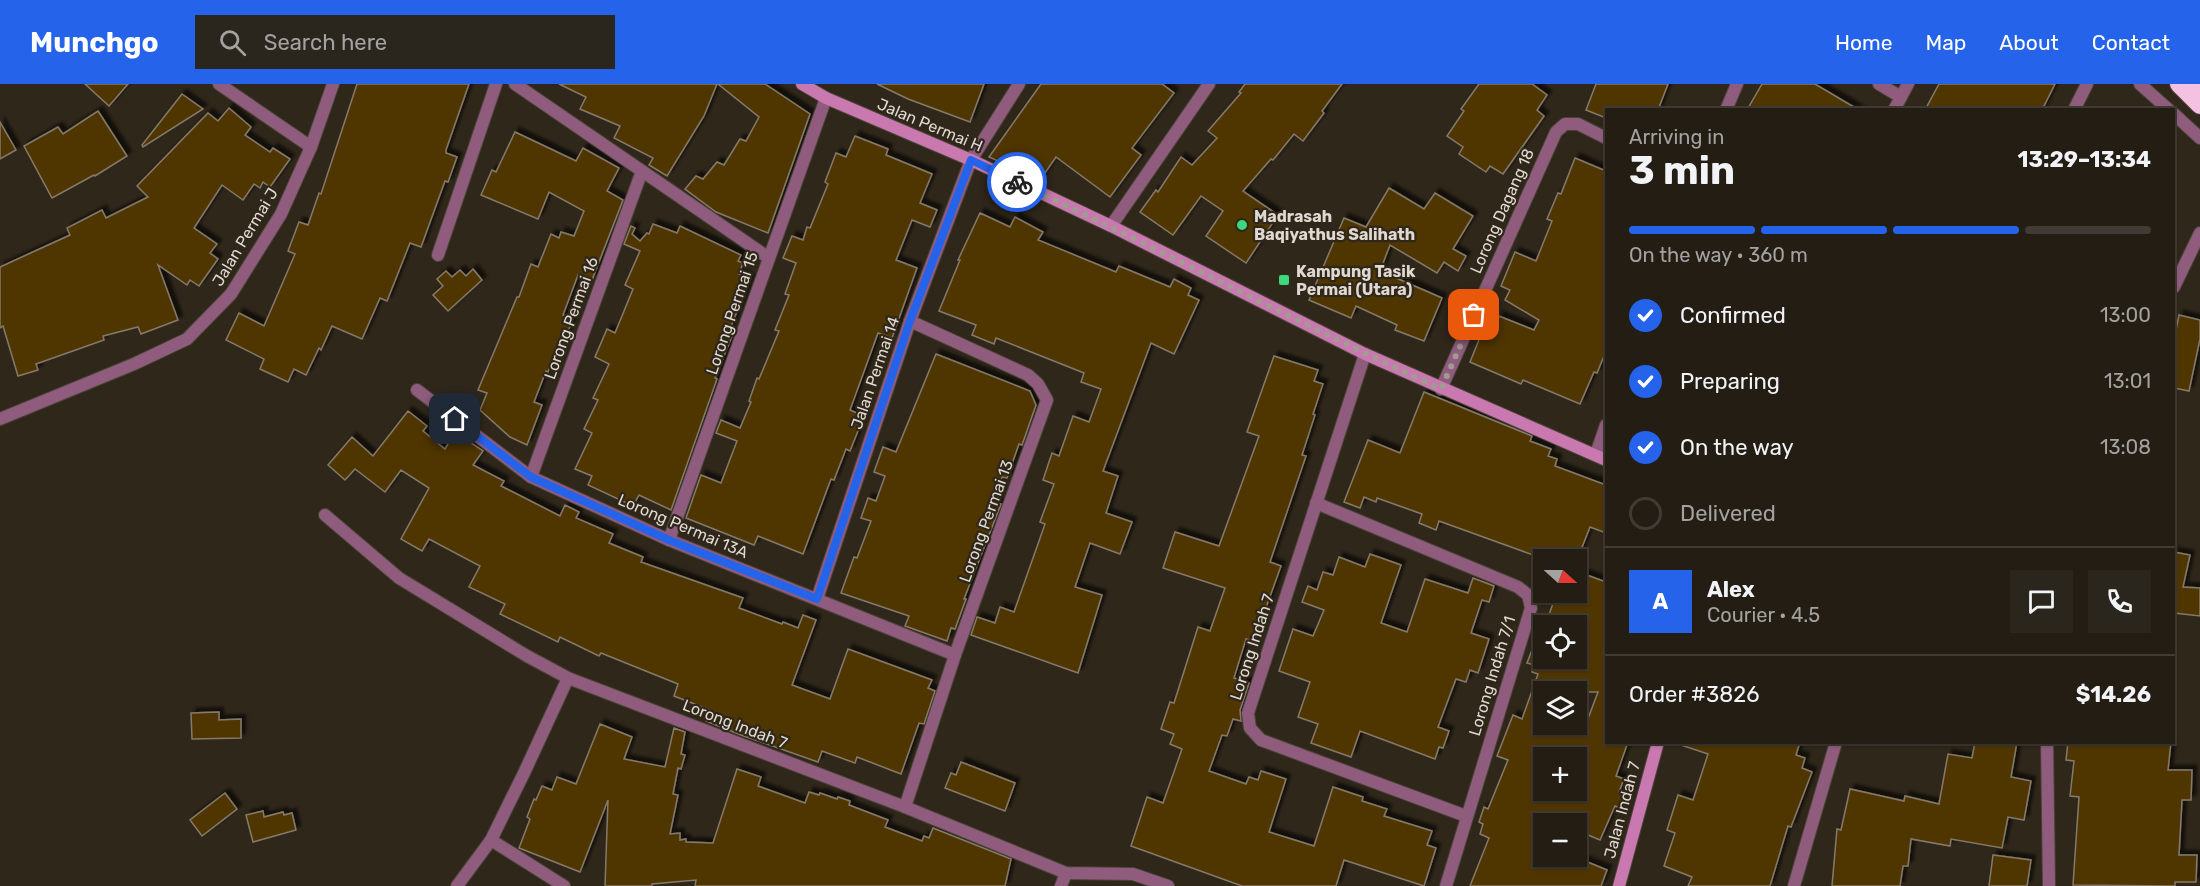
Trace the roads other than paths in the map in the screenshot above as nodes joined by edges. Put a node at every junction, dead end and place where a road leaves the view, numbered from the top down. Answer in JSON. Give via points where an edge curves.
{"nodes":[{"id":1,"x":219,"y":84,"type":"edge"},
{"id":2,"x":333,"y":84,"type":"edge"},
{"id":3,"x":496,"y":84,"type":"edge"},
{"id":4,"x":515,"y":84,"type":"edge"},
{"id":5,"x":802,"y":84,"type":"edge"},
{"id":6,"x":1019,"y":84,"type":"edge"},
{"id":7,"x":1209,"y":84,"type":"edge"},
{"id":8,"x":1737,"y":84,"type":"edge"},
{"id":9,"x":1879,"y":84,"type":"edge"},
{"id":10,"x":1908,"y":84,"type":"edge"},
{"id":11,"x":2087,"y":84,"type":"edge"},
{"id":12,"x":2140,"y":84,"type":"edge"},
{"id":13,"x":2179,"y":84,"type":"edge"},
{"id":14,"x":1901,"y":97,"type":"junction"},
{"id":15,"x":826,"y":98,"type":"junction"},
{"id":16,"x":2200,"y":105,"type":"edge"},
{"id":17,"x":1727,"y":108,"type":"edge"},
{"id":18,"x":1895,"y":108,"type":"edge"},
{"id":19,"x":2075,"y":108,"type":"edge"},
{"id":20,"x":2167,"y":108,"type":"edge"},
{"id":21,"x":2175,"y":115,"type":"edge"},
{"id":22,"x":1605,"y":138,"type":"edge"},
{"id":23,"x":2200,"y":138,"type":"edge"},
{"id":24,"x":311,"y":147,"type":"junction"},
{"id":25,"x":971,"y":160,"type":"junction"},
{"id":26,"x":642,"y":171,"type":"junction"},
{"id":27,"x":1111,"y":226,"type":"junction"},
{"id":28,"x":2200,"y":233,"type":"edge"},
{"id":29,"x":2190,"y":251,"type":"junction"},
{"id":30,"x":438,"y":255,"type":"dead end"},
{"id":31,"x":769,"y":258,"type":"junction"},
{"id":32,"x":2200,"y":260,"type":"edge"},
{"id":33,"x":2175,"y":285,"type":"edge"},
{"id":34,"x":910,"y":321,"type":"junction"},
{"id":35,"x":1365,"y":354,"type":"junction"},
{"id":36,"x":1441,"y":389,"type":"junction"},
{"id":37,"x":417,"y":390,"type":"dead end"},
{"id":38,"x":0,"y":419,"type":"edge"},
{"id":39,"x":1605,"y":431,"type":"edge"},
{"id":40,"x":1601,"y":457,"type":"edge"},
{"id":41,"x":531,"y":477,"type":"junction"},
{"id":42,"x":1316,"y":503,"type":"junction"},
{"id":43,"x":325,"y":515,"type":"dead end"},
{"id":44,"x":669,"y":540,"type":"junction"},
{"id":45,"x":817,"y":599,"type":"junction"},
{"id":46,"x":955,"y":656,"type":"junction"},
{"id":47,"x":568,"y":678,"type":"junction"},
{"id":48,"x":1657,"y":744,"type":"edge"},
{"id":49,"x":1835,"y":744,"type":"edge"},
{"id":50,"x":2047,"y":744,"type":"edge"},
{"id":51,"x":905,"y":807,"type":"junction"},
{"id":52,"x":1466,"y":816,"type":"junction"},
{"id":53,"x":491,"y":840,"type":"junction"},
{"id":54,"x":1066,"y":873,"type":"junction"},
{"id":55,"x":1133,"y":874,"type":"junction"},
{"id":56,"x":457,"y":886,"type":"edge"},
{"id":57,"x":564,"y":886,"type":"edge"},
{"id":58,"x":1061,"y":886,"type":"edge"},
{"id":59,"x":1127,"y":886,"type":"edge"},
{"id":60,"x":1168,"y":886,"type":"edge"},
{"id":61,"x":1446,"y":886,"type":"edge"},
{"id":62,"x":1618,"y":886,"type":"edge"},
{"id":63,"x":1794,"y":886,"type":"edge"},
{"id":64,"x":2049,"y":886,"type":"edge"}],
"edges":[{"from":1,"to":24,"type":"street"},
{"from":2,"to":24,"type":"street","name":"Jalan Permai J"},
{"from":3,"to":30,"type":"street"},
{"from":4,"to":26,"type":"street"},
{"from":5,"to":15,"type":"street","name":"Jalan Permai H"},
{"from":6,"to":25,"type":"street","name":"Jalan Permai 14"},
{"from":7,"to":27,"type":"street"},
{"from":8,"to":17,"type":"street"},
{"from":9,"to":14,"type":"street"},
{"from":10,"to":14,"type":"street"},
{"from":11,"to":19,"type":"street"},
{"from":12,"to":20,"type":"street"},
{"from":13,"to":16,"type":"highway"},
{"from":14,"to":18,"type":"street"},
{"from":15,"to":25,"type":"street","name":"Jalan Permai H"},
{"from":15,"to":31,"type":"street","name":"Lorong Permai 15"},
{"from":21,"to":23,"type":"street"},
{"from":22,"to":36,"type":"street","name":"Lorong Dagang 18","via":[[1578,124],[1565,124],[1556,132]]},
{"from":24,"to":38,"type":"street","name":"Jalan Permai J","via":[[281,214],[231,294],[187,339]]},
{"from":25,"to":27,"type":"street","name":"Jalan Permai H"},
{"from":25,"to":34,"type":"street","name":"Jalan Permai 14"},
{"from":26,"to":31,"type":"street"},
{"from":26,"to":41,"type":"street","name":"Lorong Permai 16"},
{"from":27,"to":35,"type":"street","name":"Jalan Permai H"},
{"from":28,"to":29,"type":"street"},
{"from":29,"to":32,"type":"street"},
{"from":29,"to":33,"type":"street"},
{"from":31,"to":44,"type":"street","name":"Lorong Permai 15"},
{"from":34,"to":45,"type":"street","name":"Jalan Permai 14"},
{"from":34,"to":46,"type":"street","name":"Lorong Permai 13","via":[[1028,375],[1047,400]]},
{"from":35,"to":36,"type":"street","name":"Jalan Permai H"},
{"from":35,"to":42,"type":"street","name":"Lorong Indah 7"},
{"from":36,"to":40,"type":"street","name":"Jalan Permai H"},
{"from":37,"to":41,"type":"street","name":"Lorong Permai 13A"},
{"from":39,"to":40,"type":"street"},
{"from":41,"to":44,"type":"street","name":"Lorong Permai 13A"},
{"from":42,"to":52,"type":"street","name":"Lorong Indah 7/1","via":[[1518,587],[1528,595],[1531,608]]},
{"from":42,"to":52,"type":"street","name":"Lorong Indah 7","via":[[1248,713],[1250,728],[1261,740]]},
{"from":43,"to":47,"type":"street","name":"Lorong Indah 7","via":[[399,578]]},
{"from":44,"to":45,"type":"street","name":"Lorong Permai 13A"},
{"from":45,"to":46,"type":"street","name":"Lorong Permai 13A"},
{"from":46,"to":51,"type":"street","name":"Lorong Permai 13"},
{"from":47,"to":51,"type":"street","name":"Lorong Indah 7"},
{"from":47,"to":53,"type":"street"},
{"from":48,"to":62,"type":"street","name":"Jalan Indah 7"},
{"from":49,"to":63,"type":"street"},
{"from":50,"to":64,"type":"street"},
{"from":51,"to":54,"type":"street","name":"Lorong Indah 7"},
{"from":52,"to":61,"type":"street","name":"Lorong Indah 7/1"},
{"from":53,"to":56,"type":"street"},
{"from":53,"to":57,"type":"street"},
{"from":54,"to":55,"type":"street","name":"Lorong Indah 7"},
{"from":54,"to":58,"type":"street"},
{"from":55,"to":59,"type":"street"},
{"from":55,"to":60,"type":"street","name":"Lorong Indah 7"}]}
